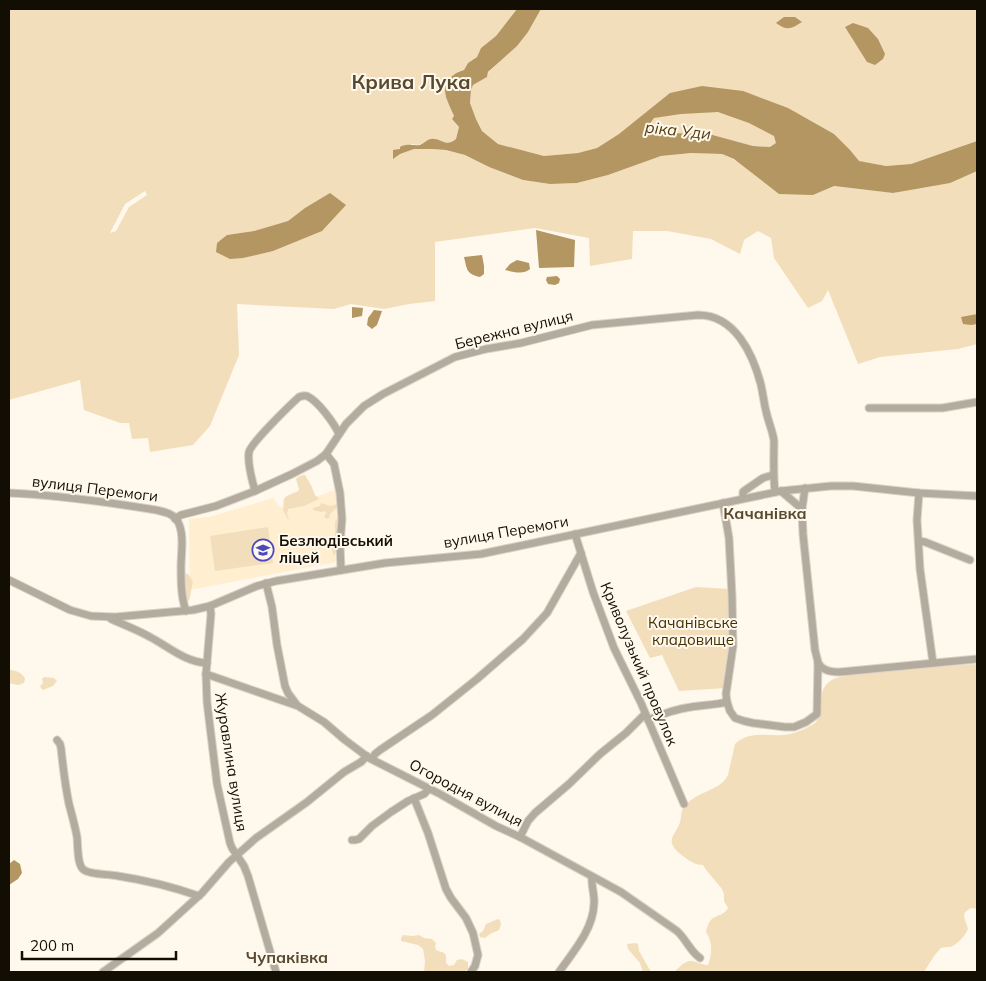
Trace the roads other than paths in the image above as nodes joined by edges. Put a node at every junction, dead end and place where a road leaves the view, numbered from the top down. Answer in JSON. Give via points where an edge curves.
{"nodes":[{"id":1,"x":977,"y":402,"type":"edge"},
{"id":2,"x":869,"y":408,"type":"dead end"},
{"id":3,"x":339,"y":434,"type":"junction"},
{"id":4,"x":326,"y":454,"type":"junction"},
{"id":5,"x":773,"y":475,"type":"junction"},
{"id":6,"x":805,"y":488,"type":"junction"},
{"id":7,"x":255,"y":491,"type":"junction"},
{"id":8,"x":778,"y":491,"type":"junction"},
{"id":9,"x":9,"y":493,"type":"edge"},
{"id":10,"x":919,"y":493,"type":"junction"},
{"id":11,"x":977,"y":496,"type":"edge"},
{"id":12,"x":743,"y":498,"type":"junction"},
{"id":13,"x":723,"y":503,"type":"junction"},
{"id":14,"x":802,"y":509,"type":"junction"},
{"id":15,"x":175,"y":519,"type":"junction"},
{"id":16,"x":575,"y":534,"type":"junction"},
{"id":17,"x":918,"y":541,"type":"junction"},
{"id":18,"x":581,"y":553,"type":"junction"},
{"id":19,"x":970,"y":560,"type":"dead end"},
{"id":20,"x":342,"y":570,"type":"junction"},
{"id":21,"x":9,"y":580,"type":"edge"},
{"id":22,"x":266,"y":583,"type":"junction"},
{"id":23,"x":210,"y":606,"type":"junction"},
{"id":24,"x":186,"y":611,"type":"junction"},
{"id":25,"x":109,"y":618,"type":"junction"},
{"id":26,"x":977,"y":659,"type":"edge"},
{"id":27,"x":818,"y":662,"type":"junction"},
{"id":28,"x":207,"y":663,"type":"junction"},
{"id":29,"x":933,"y":663,"type":"junction"},
{"id":30,"x":206,"y":674,"type":"junction"},
{"id":31,"x":727,"y":702,"type":"junction"},
{"id":32,"x":298,"y":706,"type":"junction"},
{"id":33,"x":647,"y":717,"type":"junction"},
{"id":34,"x":57,"y":740,"type":"dead end"},
{"id":35,"x":369,"y":758,"type":"junction"},
{"id":36,"x":429,"y":788,"type":"junction"},
{"id":37,"x":414,"y":798,"type":"junction"},
{"id":38,"x":684,"y":804,"type":"dead end"},
{"id":39,"x":520,"y":837,"type":"junction"},
{"id":40,"x":352,"y":840,"type":"dead end"},
{"id":41,"x":237,"y":855,"type":"junction"},
{"id":42,"x":592,"y":877,"type":"junction"},
{"id":43,"x":199,"y":896,"type":"junction"},
{"id":44,"x":700,"y":958,"type":"dead end"},
{"id":45,"x":103,"y":972,"type":"edge"},
{"id":46,"x":276,"y":972,"type":"edge"},
{"id":47,"x":471,"y":972,"type":"edge"},
{"id":48,"x":559,"y":972,"type":"edge"}],
"edges":[{"from":1,"to":2,"type":"street","via":[[942,408]]},
{"from":3,"to":4,"type":"street","name":"Бережна вулиця"},
{"from":3,"to":5,"type":"street","name":"Бережна вулиця","via":[[372,400],[461,355],[594,324],[705,315],[729,326],[753,362],[774,439]]},
{"from":3,"to":7,"type":"street","via":[[314,402],[306,396],[299,397],[251,449],[249,456]]},
{"from":4,"to":7,"type":"street","name":"Бережна вулиця"},
{"from":4,"to":20,"type":"street","via":[[334,464],[340,488]]},
{"from":5,"to":8,"type":"street","name":"Бережна вулиця"},
{"from":5,"to":12,"type":"street","via":[[744,491]]},
{"from":6,"to":8,"type":"street","name":"вулиця Перемоги"},
{"from":6,"to":10,"type":"street","name":"вулиця Перемоги","via":[[853,486]]},
{"from":6,"to":14,"type":"street"},
{"from":7,"to":15,"type":"street","name":"Бережна вулиця"},
{"from":8,"to":12,"type":"street","name":"вулиця Перемоги"},
{"from":8,"to":14,"type":"street"},
{"from":9,"to":15,"type":"street","name":"вулиця Перемоги","via":[[144,508],[165,512]]},
{"from":10,"to":11,"type":"street","name":"вулиця Перемоги"},
{"from":10,"to":17,"type":"street"},
{"from":12,"to":13,"type":"street","name":"вулиця Перемоги"},
{"from":13,"to":16,"type":"street","name":"вулиця Перемоги"},
{"from":13,"to":31,"type":"street","via":[[730,548],[733,638]]},
{"from":14,"to":27,"type":"street","via":[[802,534]]},
{"from":15,"to":24,"type":"street","via":[[181,530],[182,589]]},
{"from":16,"to":18,"type":"street","name":"Криволузький провулок"},
{"from":16,"to":20,"type":"street","name":"вулиця Перемоги","via":[[482,554]]},
{"from":17,"to":19,"type":"street"},
{"from":17,"to":29,"type":"street"},
{"from":18,"to":33,"type":"street","name":"Криволузький провулок","via":[[614,648]]},
{"from":18,"to":35,"type":"street","via":[[551,607],[523,639],[432,715]]},
{"from":20,"to":22,"type":"street","name":"вулиця Перемоги"},
{"from":21,"to":25,"type":"street","via":[[74,612]]},
{"from":22,"to":23,"type":"street","name":"вулиця Перемоги"},
{"from":22,"to":32,"type":"street","via":[[285,686]]},
{"from":23,"to":24,"type":"street","name":"вулиця Перемоги"},
{"from":23,"to":28,"type":"street","name":"Журавлина вулиця"},
{"from":24,"to":25,"type":"street","name":"вулиця Перемоги"},
{"from":25,"to":28,"type":"street","via":[[149,636],[187,659]]},
{"from":26,"to":29,"type":"street"},
{"from":27,"to":29,"type":"street","via":[[826,670],[840,672]]},
{"from":27,"to":31,"type":"street","via":[[817,714],[806,722],[794,727],[753,723],[735,718]]},
{"from":28,"to":30,"type":"street","name":"Журавлина вулиця"},
{"from":30,"to":32,"type":"street","name":"Огородня вулиця"},
{"from":30,"to":41,"type":"street","name":"Журавлина вулиця","via":[[207,707],[219,792],[230,844]]},
{"from":31,"to":33,"type":"street","via":[[691,706]]},
{"from":32,"to":35,"type":"street","name":"Огородня вулиця"},
{"from":33,"to":38,"type":"street","name":"Криволузький провулок"},
{"from":33,"to":39,"type":"street","via":[[535,813]]},
{"from":34,"to":43,"type":"street","via":[[82,868]]},
{"from":35,"to":36,"type":"street","name":"Огородня вулиця"},
{"from":35,"to":41,"type":"street","via":[[344,772]]},
{"from":36,"to":37,"type":"street"},
{"from":36,"to":39,"type":"street","name":"Огородня вулиця"},
{"from":37,"to":40,"type":"street"},
{"from":37,"to":47,"type":"street","via":[[446,889],[473,933],[478,955]]},
{"from":39,"to":42,"type":"street","name":"Огородня вулиця"},
{"from":41,"to":43,"type":"street"},
{"from":41,"to":46,"type":"street","name":"Журавлина вулиця","via":[[248,876]]},
{"from":42,"to":44,"type":"street","name":"Огородня вулиця","via":[[621,892],[674,929]]},
{"from":42,"to":48,"type":"street","via":[[594,905],[590,922]]},
{"from":43,"to":45,"type":"street","via":[[148,941]]}]}
